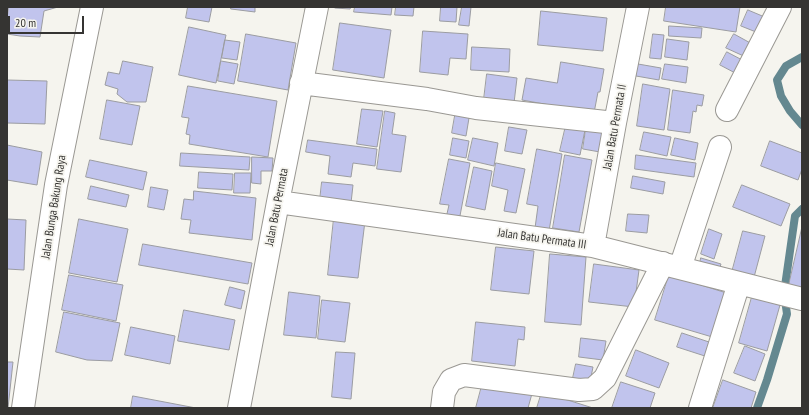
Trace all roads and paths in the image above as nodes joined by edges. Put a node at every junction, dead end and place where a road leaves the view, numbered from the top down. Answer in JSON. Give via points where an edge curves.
{"nodes":[{"id":1,"x":92,"y":7,"type":"edge"},
{"id":2,"x":317,"y":7,"type":"edge"},
{"id":3,"x":638,"y":7,"type":"edge"},
{"id":4,"x":780,"y":7,"type":"edge"},
{"id":5,"x":301,"y":83,"type":"junction"},
{"id":6,"x":727,"y":110,"type":"dead end"},
{"id":7,"x":615,"y":123,"type":"junction"},
{"id":8,"x":720,"y":147,"type":"dead end"},
{"id":9,"x":278,"y":202,"type":"junction"},
{"id":10,"x":593,"y":246,"type":"junction"},
{"id":11,"x":671,"y":266,"type":"junction"},
{"id":12,"x":740,"y":283,"type":"junction"},
{"id":13,"x":802,"y":299,"type":"edge"},
{"id":14,"x":23,"y":408,"type":"edge"},
{"id":15,"x":239,"y":408,"type":"edge"},
{"id":16,"x":442,"y":408,"type":"edge"},
{"id":17,"x":700,"y":408,"type":"edge"}],
"edges":[{"from":1,"to":14,"type":"street","name":"Jalan Bunga Bakung Raya","via":[[56,185]]},
{"from":2,"to":5,"type":"street","name":"Jalan Batu Permata"},
{"from":3,"to":7,"type":"street","name":"Jalan Batu Permata II"},
{"from":4,"to":6,"type":"street"},
{"from":5,"to":7,"type":"street","via":[[476,108]]},
{"from":5,"to":9,"type":"street","name":"Jalan Batu Permata"},
{"from":7,"to":10,"type":"street","name":"Jalan Batu Permata II"},
{"from":8,"to":11,"type":"street"},
{"from":9,"to":10,"type":"street","name":"Jalan Batu Permata III"},
{"from":9,"to":15,"type":"street","name":"Jalan Batu Permata"},
{"from":10,"to":11,"type":"street","name":"Jalan Batu Permata III"},
{"from":11,"to":12,"type":"street","name":"Jalan Batu Permata III"},
{"from":11,"to":16,"type":"street","via":[[605,378],[593,389],[579,390],[464,375],[451,380],[444,392]]},
{"from":12,"to":13,"type":"street","name":"Jalan Batu Permata III"},
{"from":12,"to":17,"type":"street"}]}
